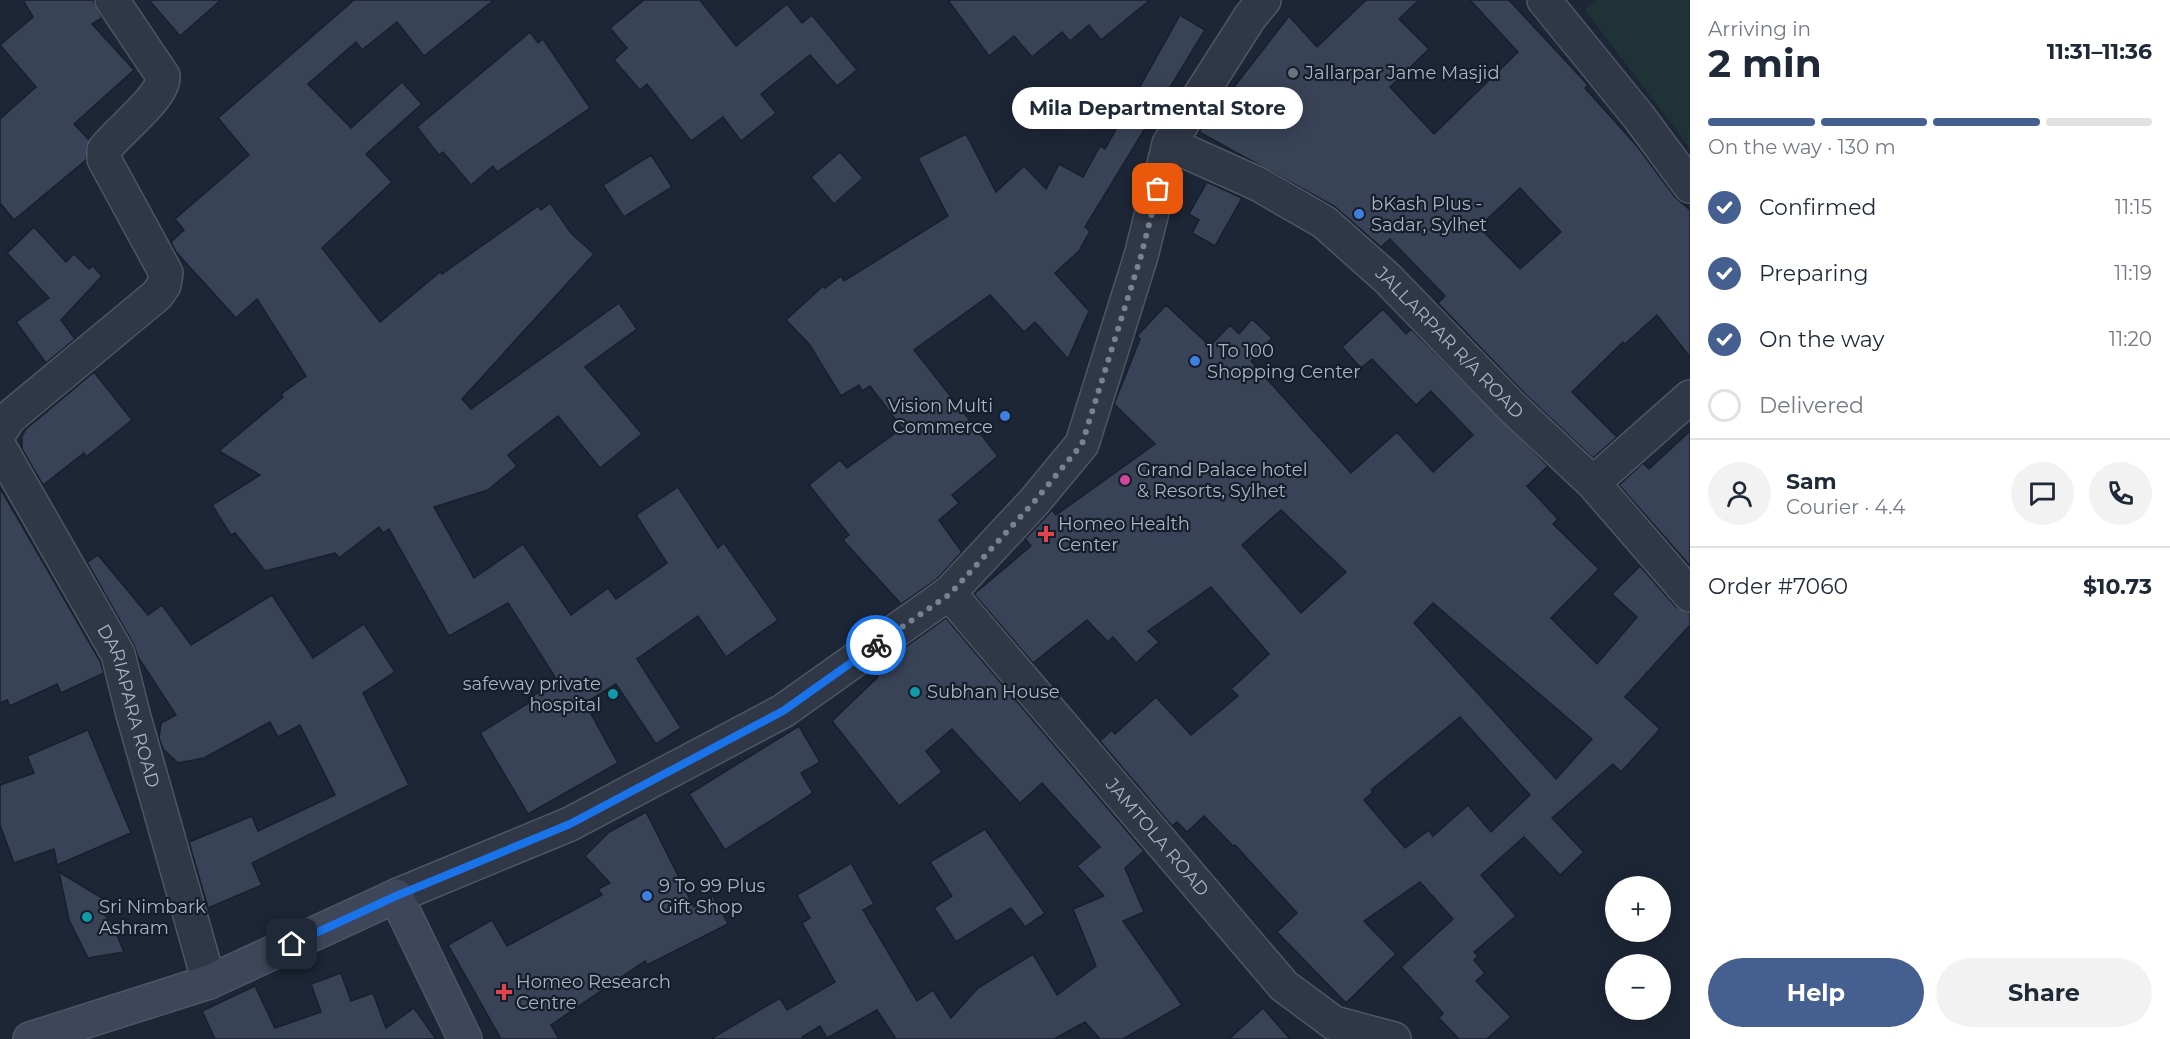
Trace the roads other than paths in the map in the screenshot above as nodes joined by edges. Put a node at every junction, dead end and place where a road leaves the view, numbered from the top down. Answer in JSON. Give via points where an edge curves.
{"nodes":[{"id":1,"x":112,"y":0,"type":"edge"},
{"id":2,"x":1264,"y":0,"type":"edge"},
{"id":3,"x":1544,"y":0,"type":"edge"},
{"id":4,"x":1169,"y":144,"type":"junction"},
{"id":5,"x":1690,"y":186,"type":"edge"},
{"id":6,"x":1690,"y":398,"type":"edge"},
{"id":7,"x":0,"y":432,"type":"edge"},
{"id":8,"x":0,"y":448,"type":"edge"},
{"id":9,"x":1593,"y":483,"type":"junction"},
{"id":10,"x":950,"y":594,"type":"junction"},
{"id":11,"x":1690,"y":595,"type":"edge"},
{"id":12,"x":396,"y":896,"type":"junction"},
{"id":13,"x":209,"y":982,"type":"junction"},
{"id":14,"x":30,"y":1039,"type":"edge"},
{"id":15,"x":465,"y":1039,"type":"edge"},
{"id":16,"x":1394,"y":1039,"type":"edge"}],
"edges":[{"from":1,"to":7,"type":"street","via":[[163,76],[158,94],[110,141],[104,159],[166,273],[164,285],[158,295],[9,418]]},
{"from":2,"to":4,"type":"street"},
{"from":3,"to":5,"type":"street"},
{"from":4,"to":9,"type":"street","name":"JALLARPAR R/A ROAD","via":[[1258,184],[1324,222],[1387,278],[1513,408]]},
{"from":4,"to":10,"type":"street","via":[[1141,256],[1082,444]]},
{"from":6,"to":9,"type":"street"},
{"from":8,"to":13,"type":"street","name":"DARIAPARA ROAD","via":[[118,654]]},
{"from":9,"to":11,"type":"street","name":"JALLARPAR R/A ROAD"},
{"from":10,"to":12,"type":"street","via":[[783,711],[570,824]]},
{"from":10,"to":16,"type":"street","name":"JAMTOLA ROAD","via":[[1284,986],[1334,1023]]},
{"from":12,"to":13,"type":"street"},
{"from":12,"to":15,"type":"street"},
{"from":13,"to":14,"type":"street"}]}
